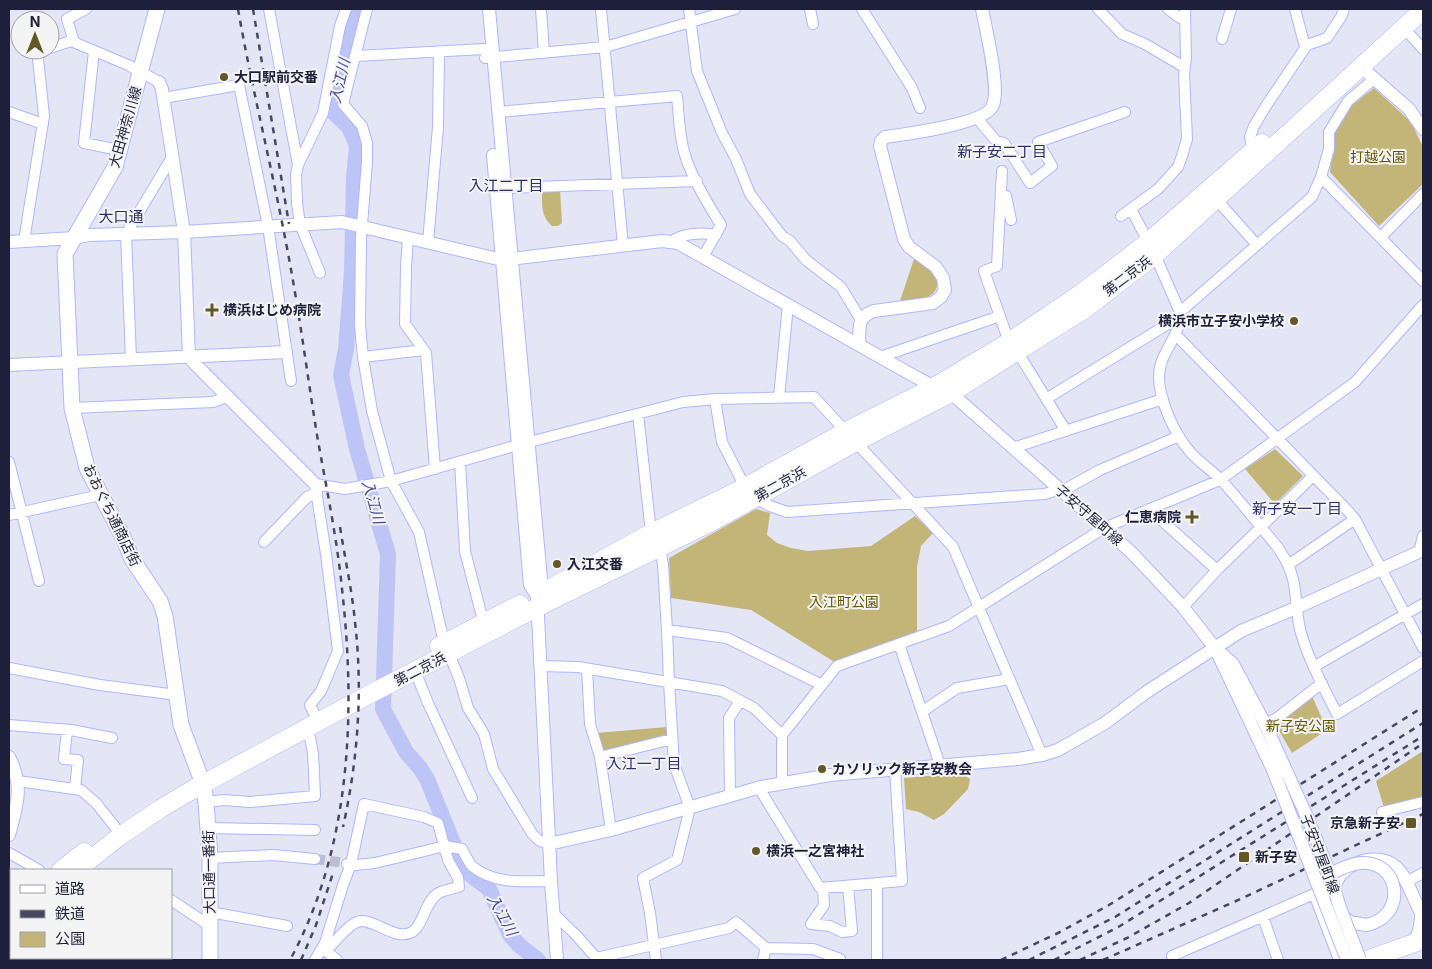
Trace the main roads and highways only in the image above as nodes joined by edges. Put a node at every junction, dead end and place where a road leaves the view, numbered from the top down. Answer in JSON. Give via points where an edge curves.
{"nodes":[{"id":1,"x":158,"y":9,"type":"edge"},
{"id":2,"x":1407,"y":9,"type":"edge"},
{"id":3,"x":1423,"y":10,"type":"edge"},
{"id":4,"x":74,"y":238,"type":"joint"},
{"id":5,"x":1151,"y":248,"type":"junction"},
{"id":6,"x":1013,"y":347,"type":"junction"},
{"id":7,"x":851,"y":436,"type":"junction"},
{"id":8,"x":538,"y":601,"type":"junction"},
{"id":9,"x":447,"y":648,"type":"junction"},
{"id":10,"x":394,"y":676,"type":"junction"},
{"id":11,"x":201,"y":779,"type":"junction"},
{"id":12,"x":62,"y":869,"type":"edge"},
{"id":13,"x":78,"y":869,"type":"edge"},
{"id":14,"x":1419,"y":946,"type":"edge"},
{"id":15,"x":210,"y":960,"type":"edge"},
{"id":16,"x":1366,"y":960,"type":"edge"},
{"id":17,"x":1402,"y":960,"type":"edge"}],
"edges":[{"from":1,"to":4,"type":"main road","name":"大田神奈川線","via":[[115,167]]},
{"from":2,"to":5,"type":"highway","name":"第二京浜"},
{"from":3,"to":5,"type":"highway","name":"第二京浜","via":[[1368,73],[1217,200]]},
{"from":4,"to":11,"type":"main road","name":"おおぐち通商店街","via":[[65,254],[72,408],[87,468],[132,559],[160,601],[181,725]]},
{"from":5,"to":6,"type":"highway","name":"第二京浜","via":[[1085,308]]},
{"from":6,"to":7,"type":"highway","name":"第二京浜","via":[[934,387]]},
{"from":6,"to":7,"type":"highway","name":"第二京浜","via":[[951,393]]},
{"from":7,"to":8,"type":"highway","name":"第二京浜","via":[[750,492],[710,523],[656,540]]},
{"from":8,"to":9,"type":"highway","name":"第二京浜"},
{"from":8,"to":9,"type":"highway","name":"第二京浜","via":[[485,621]]},
{"from":9,"to":10,"type":"highway","name":"第二京浜"},
{"from":9,"to":10,"type":"highway","name":"第二京浜","via":[[416,671]]},
{"from":10,"to":11,"type":"highway","name":"第二京浜"},
{"from":11,"to":12,"type":"highway","name":"第二京浜","via":[[156,799]]},
{"from":11,"to":13,"type":"highway","name":"第二京浜"},
{"from":11,"to":15,"type":"main road","name":"大口通一番街","via":[[209,828]]},
{"from":14,"to":16,"type":"highway"},
{"from":14,"to":17,"type":"highway"}]}
